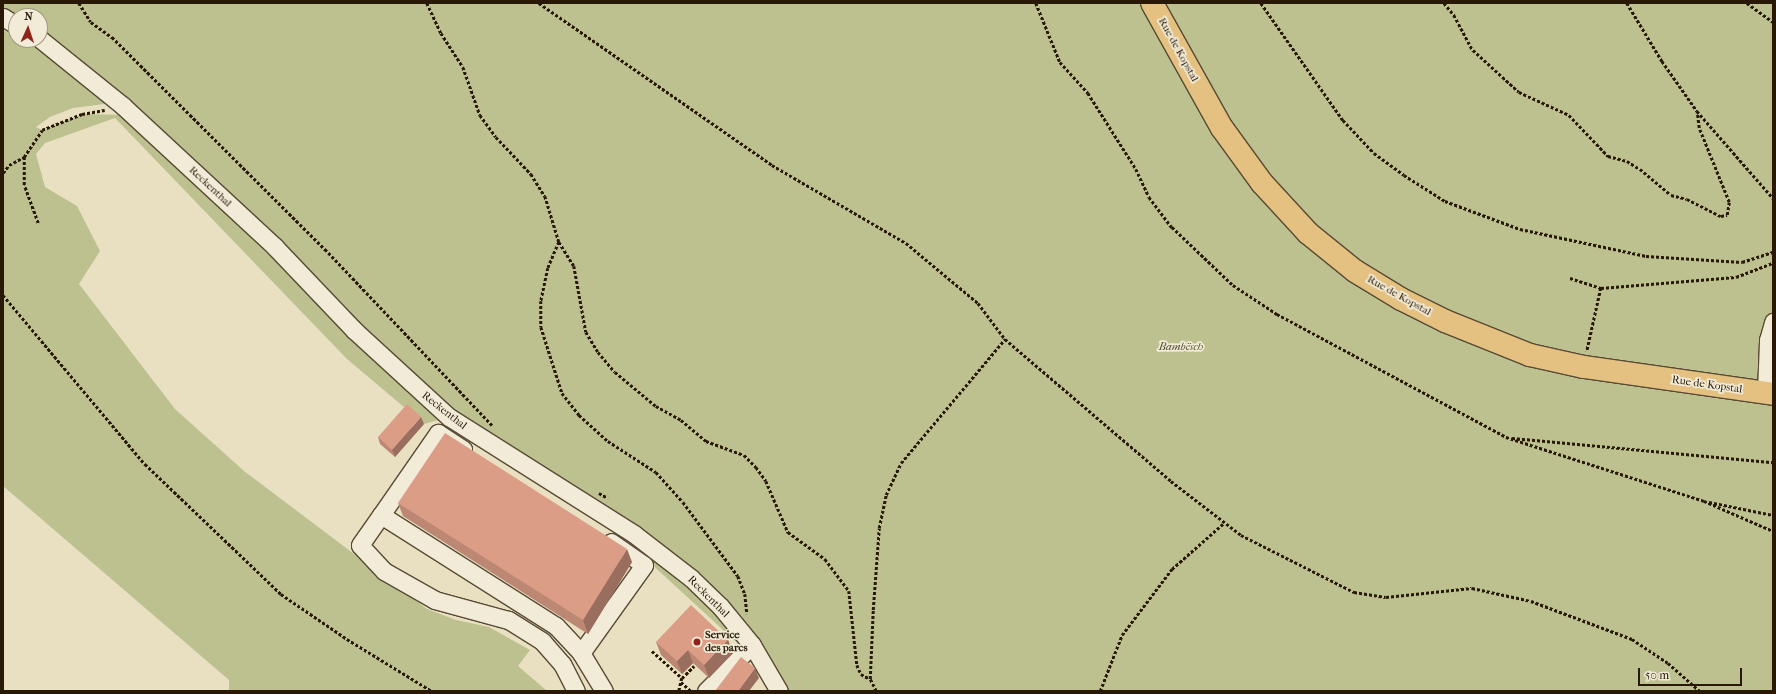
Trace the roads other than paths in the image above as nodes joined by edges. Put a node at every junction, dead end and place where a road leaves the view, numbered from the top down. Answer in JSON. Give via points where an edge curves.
{"nodes":[{"id":1,"x":1152,"y":3,"type":"edge"},
{"id":2,"x":48,"y":45,"type":"edge"},
{"id":3,"x":1773,"y":322,"type":"edge"},
{"id":4,"x":1769,"y":393,"type":"edge"},
{"id":5,"x":449,"y":417,"type":"junction"},
{"id":6,"x":438,"y":433,"type":"junction"},
{"id":7,"x":478,"y":458,"type":"edge"},
{"id":8,"x":381,"y":515,"type":"junction"},
{"id":9,"x":608,"y":517,"type":"junction"},
{"id":10,"x":752,"y":645,"type":"junction"},
{"id":11,"x":581,"y":653,"type":"junction"},
{"id":12,"x":576,"y":691,"type":"edge"},
{"id":13,"x":604,"y":691,"type":"edge"},
{"id":14,"x":706,"y":691,"type":"edge"},
{"id":15,"x":779,"y":691,"type":"edge"}],
"edges":[{"from":1,"to":4,"type":"main road","name":"Rue de Kopstal","via":[[1222,128],[1262,183],[1308,233],[1355,271],[1401,299],[1445,321],[1530,354],[1584,367]]},
{"from":2,"to":5,"type":"street","name":"Reckenthal","via":[[123,106],[275,247],[354,330]]},
{"from":3,"to":4,"type":"street","via":[[1768,340]]},
{"from":5,"to":6,"type":"street"},
{"from":5,"to":9,"type":"street","name":"Reckenthal"},
{"from":6,"to":7,"type":"street"},
{"from":6,"to":8,"type":"street"},
{"from":8,"to":11,"type":"street","via":[[556,626]]},
{"from":8,"to":12,"type":"street","via":[[360,545],[384,571],[436,600],[508,620],[542,641],[562,664]]},
{"from":9,"to":10,"type":"street","name":"Reckenthal","via":[[691,578],[720,606]]},
{"from":9,"to":11,"type":"street","via":[[597,534],[644,565]]},
{"from":10,"to":14,"type":"street"},
{"from":10,"to":15,"type":"street","name":"Reckenthal"},
{"from":11,"to":13,"type":"street"}]}
